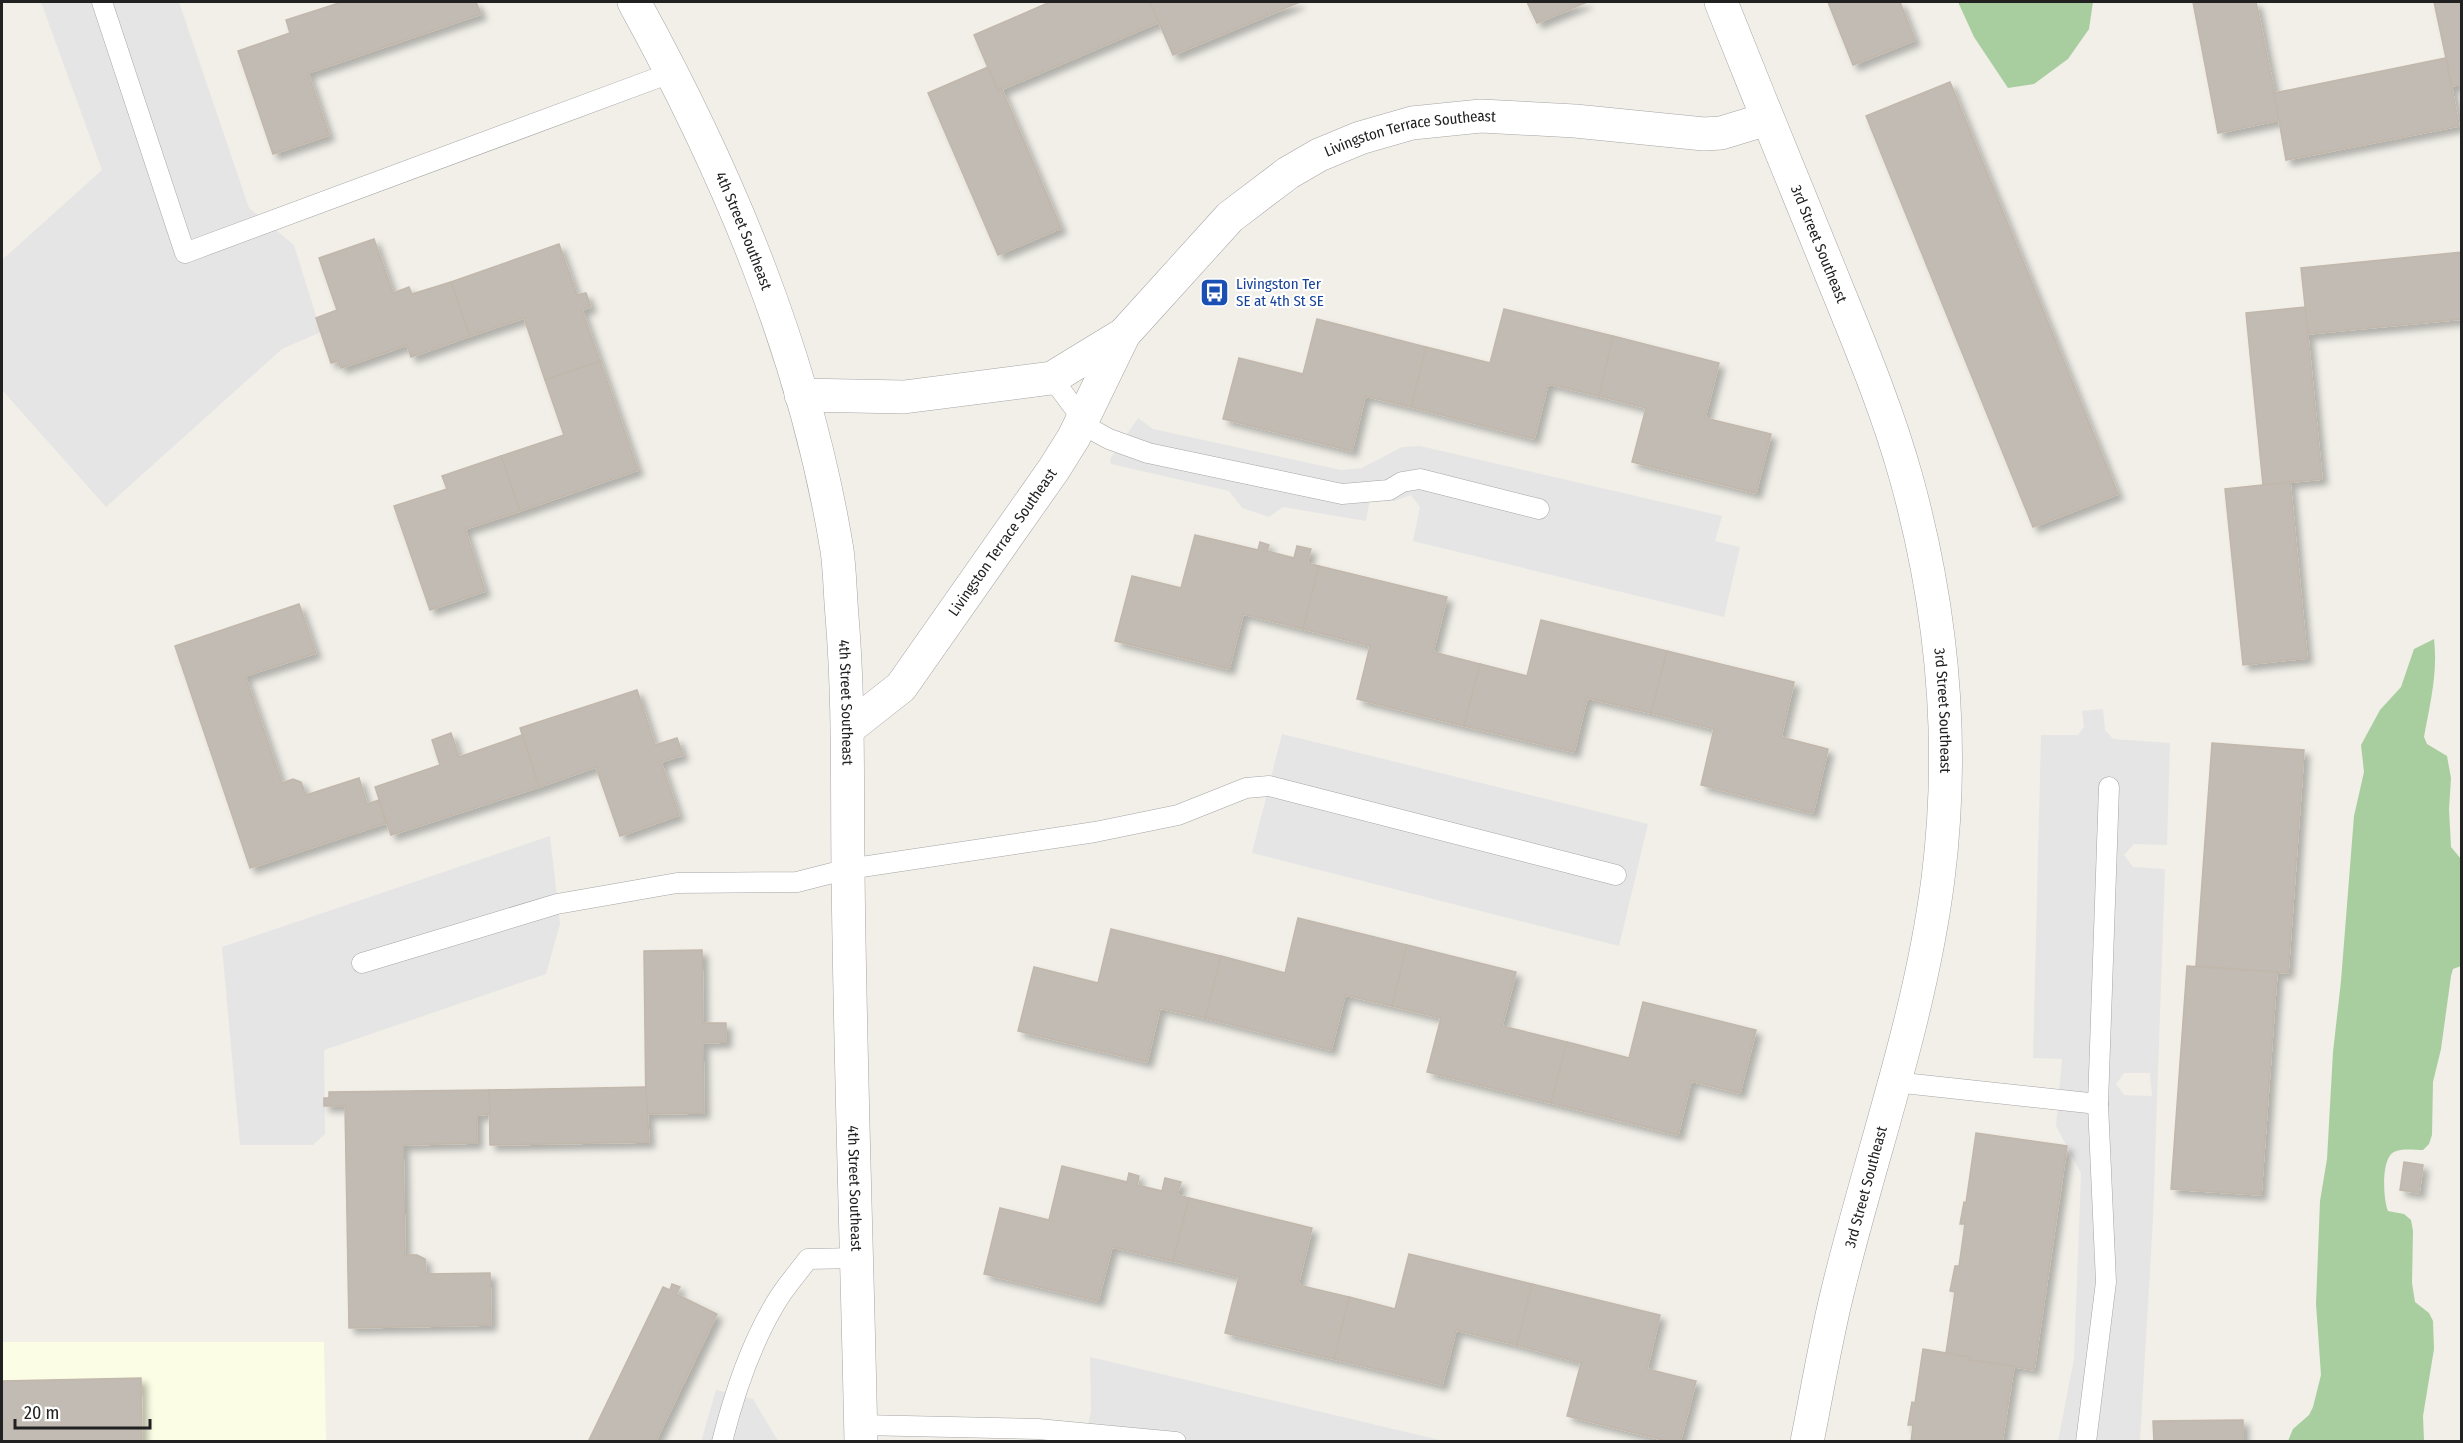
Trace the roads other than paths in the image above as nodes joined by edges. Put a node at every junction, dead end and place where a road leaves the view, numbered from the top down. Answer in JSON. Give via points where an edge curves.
{"nodes":[{"id":1,"x":102,"y":2,"type":"edge"},
{"id":2,"x":634,"y":2,"type":"edge"},
{"id":3,"x":1721,"y":2,"type":"edge"},
{"id":4,"x":673,"y":72,"type":"junction"},
{"id":5,"x":1767,"y":119,"type":"junction"},
{"id":6,"x":1124,"y":334,"type":"junction"},
{"id":7,"x":1052,"y":378,"type":"junction"},
{"id":8,"x":801,"y":395,"type":"junction"},
{"id":9,"x":1082,"y":421,"type":"junction"},
{"id":10,"x":1539,"y":509,"type":"dead end"},
{"id":11,"x":849,"y":728,"type":"junction"},
{"id":12,"x":2109,"y":787,"type":"dead end"},
{"id":13,"x":848,"y":869,"type":"junction"},
{"id":14,"x":1616,"y":875,"type":"dead end"},
{"id":15,"x":362,"y":963,"type":"dead end"},
{"id":16,"x":1894,"y":1082,"type":"junction"},
{"id":17,"x":2098,"y":1104,"type":"junction"},
{"id":18,"x":857,"y":1258,"type":"junction"},
{"id":19,"x":861,"y":1433,"type":"edge"},
{"id":20,"x":722,"y":1442,"type":"edge"},
{"id":21,"x":1176,"y":1442,"type":"edge"},
{"id":22,"x":1807,"y":1442,"type":"edge"},
{"id":23,"x":2086,"y":1442,"type":"edge"}],
"edges":[{"from":1,"to":4,"type":"lane","via":[[185,253]]},
{"from":2,"to":4,"type":"street","name":"4th Street Southeast"},
{"from":3,"to":5,"type":"street","name":"3rd Street Southeast"},
{"from":4,"to":8,"type":"street","name":"4th Street Southeast","via":[[737,210],[779,317]]},
{"from":5,"to":6,"type":"street","name":"Livingston Terrace Southeast","via":[[1704,134],[1481,116],[1412,123],[1360,138],[1288,173],[1237,211]]},
{"from":5,"to":16,"type":"street","name":"3rd Street Southeast","via":[[1887,416],[1916,517],[1937,629],[1946,744],[1941,846],[1927,948]]},
{"from":6,"to":7,"type":"street","name":"Livingston Terrace Southeast"},
{"from":6,"to":9,"type":"street","name":"Livingston Terrace Southeast"},
{"from":7,"to":8,"type":"street","name":"Livingston Terrace Southeast","via":[[904,397]]},
{"from":7,"to":9,"type":"lane"},
{"from":8,"to":11,"type":"street","name":"4th Street Southeast","via":[[837,551]]},
{"from":9,"to":10,"type":"lane","via":[[1109,439],[1148,453],[1342,494],[1389,490],[1402,482],[1420,479]]},
{"from":9,"to":11,"type":"street","name":"Livingston Terrace Southeast","via":[[1054,469],[901,687]]},
{"from":11,"to":13,"type":"street","name":"4th Street Southeast"},
{"from":12,"to":17,"type":"lane"},
{"from":13,"to":14,"type":"lane","via":[[1095,832],[1178,815],[1246,788],[1269,786]]},
{"from":13,"to":15,"type":"lane","via":[[797,882],[677,883],[557,904]]},
{"from":13,"to":18,"type":"street","name":"4th Street Southeast"},
{"from":16,"to":17,"type":"lane"},
{"from":16,"to":22,"type":"street","name":"3rd Street Southeast","via":[[1837,1294]]},
{"from":17,"to":23,"type":"lane","via":[[2106,1282]]},
{"from":18,"to":19,"type":"street","name":"4th Street Southeast"},
{"from":18,"to":20,"type":"lane","via":[[808,1259],[775,1303],[750,1355]]},
{"from":19,"to":21,"type":"lane","via":[[1038,1429]]}]}
